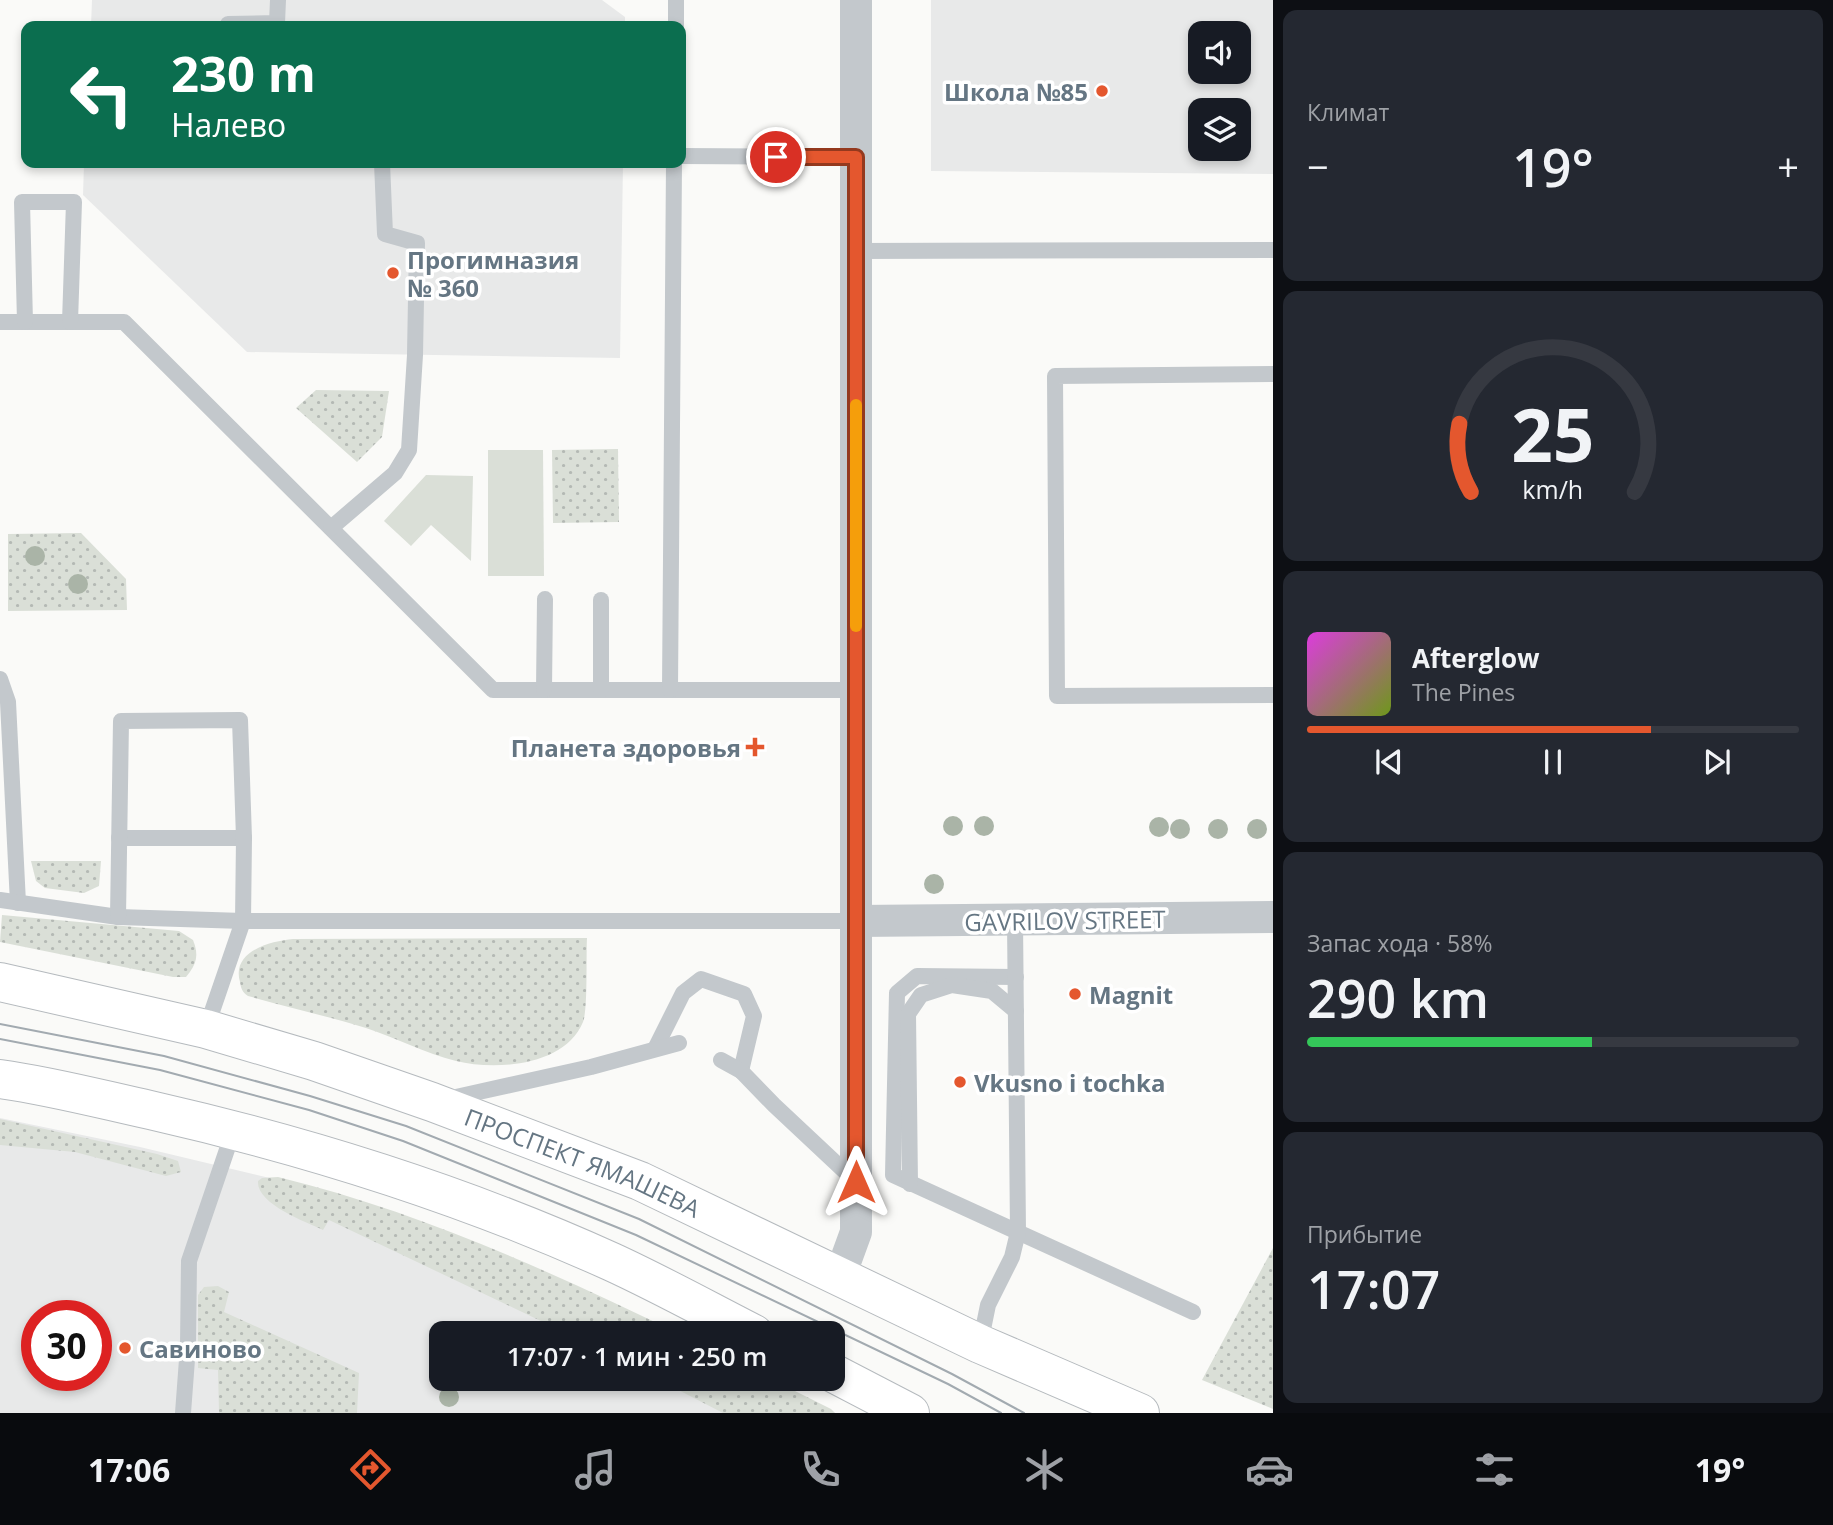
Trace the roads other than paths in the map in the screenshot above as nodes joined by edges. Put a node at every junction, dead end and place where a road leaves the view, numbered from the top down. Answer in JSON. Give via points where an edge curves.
{"nodes":[{"id":1,"x":278,"y":0,"type":"edge"},
{"id":2,"x":676,"y":0,"type":"edge"},
{"id":3,"x":856,"y":0,"type":"edge"},
{"id":4,"x":277,"y":21,"type":"edge"},
{"id":5,"x":676,"y":21,"type":"edge"},
{"id":6,"x":686,"y":156,"type":"edge"},
{"id":7,"x":856,"y":157,"type":"junction"},
{"id":8,"x":382,"y":168,"type":"edge"},
{"id":9,"x":674,"y":168,"type":"edge"},
{"id":10,"x":1273,"y":250,"type":"edge"},
{"id":11,"x":856,"y":251,"type":"junction"},
{"id":12,"x":0,"y":321,"type":"edge"},
{"id":13,"x":25,"y":321,"type":"junction"},
{"id":14,"x":69,"y":321,"type":"junction"},
{"id":15,"x":1273,"y":374,"type":"edge"},
{"id":16,"x":331,"y":528,"type":"junction"},
{"id":17,"x":545,"y":599,"type":"dead end"},
{"id":18,"x":601,"y":600,"type":"dead end"},
{"id":19,"x":0,"y":679,"type":"edge"},
{"id":20,"x":544,"y":690,"type":"junction"},
{"id":21,"x":601,"y":690,"type":"junction"},
{"id":22,"x":670,"y":690,"type":"junction"},
{"id":23,"x":856,"y":690,"type":"junction"},
{"id":24,"x":1273,"y":695,"type":"edge"},
{"id":25,"x":118,"y":838,"type":"junction"},
{"id":26,"x":244,"y":838,"type":"junction"},
{"id":27,"x":0,"y":900,"type":"edge"},
{"id":28,"x":18,"y":903,"type":"junction"},
{"id":29,"x":118,"y":917,"type":"junction"},
{"id":30,"x":1273,"y":917,"type":"edge"},
{"id":31,"x":243,"y":921,"type":"junction"},
{"id":32,"x":856,"y":921,"type":"junction"},
{"id":33,"x":1015,"y":921,"type":"junction"},
{"id":34,"x":1016,"y":978,"type":"junction"},
{"id":35,"x":0,"y":982,"type":"edge"},
{"id":36,"x":1016,"y":1011,"type":"junction"},
{"id":37,"x":206,"y":1029,"type":"junction"},
{"id":38,"x":679,"y":1043,"type":"dead end"},
{"id":39,"x":655,"y":1049,"type":"junction"},
{"id":40,"x":721,"y":1060,"type":"dead end"},
{"id":41,"x":741,"y":1071,"type":"junction"},
{"id":42,"x":0,"y":1079,"type":"edge"},
{"id":43,"x":432,"y":1102,"type":"junction"},
{"id":44,"x":234,"y":1129,"type":"junction"},
{"id":45,"x":856,"y":1182,"type":"junction"},
{"id":46,"x":910,"y":1184,"type":"junction"},
{"id":47,"x":1018,"y":1232,"type":"junction"},
{"id":48,"x":840,"y":1276,"type":"junction"},
{"id":49,"x":1193,"y":1312,"type":"dead end"},
{"id":50,"x":728,"y":1321,"type":"edge"},
{"id":51,"x":979,"y":1344,"type":"junction"},
{"id":52,"x":845,"y":1380,"type":"edge"},
{"id":53,"x":900,"y":1411,"type":"edge"},
{"id":54,"x":183,"y":1413,"type":"edge"},
{"id":55,"x":1140,"y":1413,"type":"edge"}],
"edges":[{"from":1,"to":4,"type":"lane"},
{"from":2,"to":5,"type":"lane"},
{"from":3,"to":7,"type":"street"},
{"from":6,"to":7,"type":"lane"},
{"from":7,"to":11,"type":"street"},
{"from":8,"to":16,"type":"lane","via":[[385,234],[417,243],[409,450],[395,473]]},
{"from":9,"to":22,"type":"lane"},
{"from":10,"to":11,"type":"lane"},
{"from":11,"to":23,"type":"street"},
{"from":12,"to":13,"type":"lane"},
{"from":13,"to":14,"type":"lane"},
{"from":13,"to":14,"type":"lane","via":[[22,202],[74,202]]},
{"from":14,"to":16,"type":"lane","via":[[124,321]]},
{"from":15,"to":24,"type":"lane","via":[[1055,376],[1055,390],[1057,696]]},
{"from":16,"to":20,"type":"lane","via":[[494,690]]},
{"from":17,"to":20,"type":"lane"},
{"from":18,"to":21,"type":"lane"},
{"from":19,"to":28,"type":"lane","via":[[8,702]]},
{"from":20,"to":21,"type":"lane"},
{"from":21,"to":22,"type":"lane"},
{"from":22,"to":23,"type":"lane"},
{"from":23,"to":32,"type":"street"},
{"from":25,"to":26,"type":"lane"},
{"from":25,"to":26,"type":"lane","via":[[121,721],[240,720]]},
{"from":25,"to":29,"type":"lane"},
{"from":26,"to":31,"type":"lane"},
{"from":27,"to":28,"type":"lane"},
{"from":28,"to":29,"type":"lane"},
{"from":29,"to":31,"type":"lane"},
{"from":30,"to":33,"type":"street","name":"GAVRILOV STREET"},
{"from":31,"to":32,"type":"lane"},
{"from":31,"to":37,"type":"lane"},
{"from":32,"to":33,"type":"street","name":"GAVRILOV STREET"},
{"from":32,"to":45,"type":"street"},
{"from":33,"to":34,"type":"lane"},
{"from":34,"to":36,"type":"lane"},
{"from":34,"to":46,"type":"lane","via":[[917,976],[897,993],[892,1175]]},
{"from":35,"to":37,"type":"main road","name":"ПРОСПЕКТ ЯМАШЕВА"},
{"from":36,"to":46,"type":"lane","via":[[992,991],[953,985],[921,996],[908,1014]]},
{"from":36,"to":47,"type":"lane"},
{"from":37,"to":43,"type":"main road","name":"ПРОСПЕКТ ЯМАШЕВА"},
{"from":38,"to":39,"type":"lane"},
{"from":39,"to":41,"type":"lane","via":[[683,993],[701,979],[744,994],[754,1016]]},
{"from":39,"to":43,"type":"lane"},
{"from":40,"to":41,"type":"lane"},
{"from":41,"to":45,"type":"lane"},
{"from":42,"to":44,"type":"main road"},
{"from":43,"to":48,"type":"main road","name":"ПРОСПЕКТ ЯМАШЕВА","via":[[640,1181]]},
{"from":44,"to":50,"type":"main road","via":[[450,1196],[612,1262]]},
{"from":44,"to":54,"type":"lane","via":[[189,1261]]},
{"from":45,"to":48,"type":"street","via":[[856,1232]]},
{"from":46,"to":47,"type":"lane"},
{"from":47,"to":49,"type":"lane"},
{"from":47,"to":51,"type":"lane","via":[[1012,1257],[988,1305]]},
{"from":48,"to":51,"type":"main road","name":"ПРОСПЕКТ ЯМАШЕВА"},
{"from":51,"to":55,"type":"main road","name":"ПРОСПЕКТ ЯМАШЕВА"},
{"from":52,"to":53,"type":"main road"}]}
